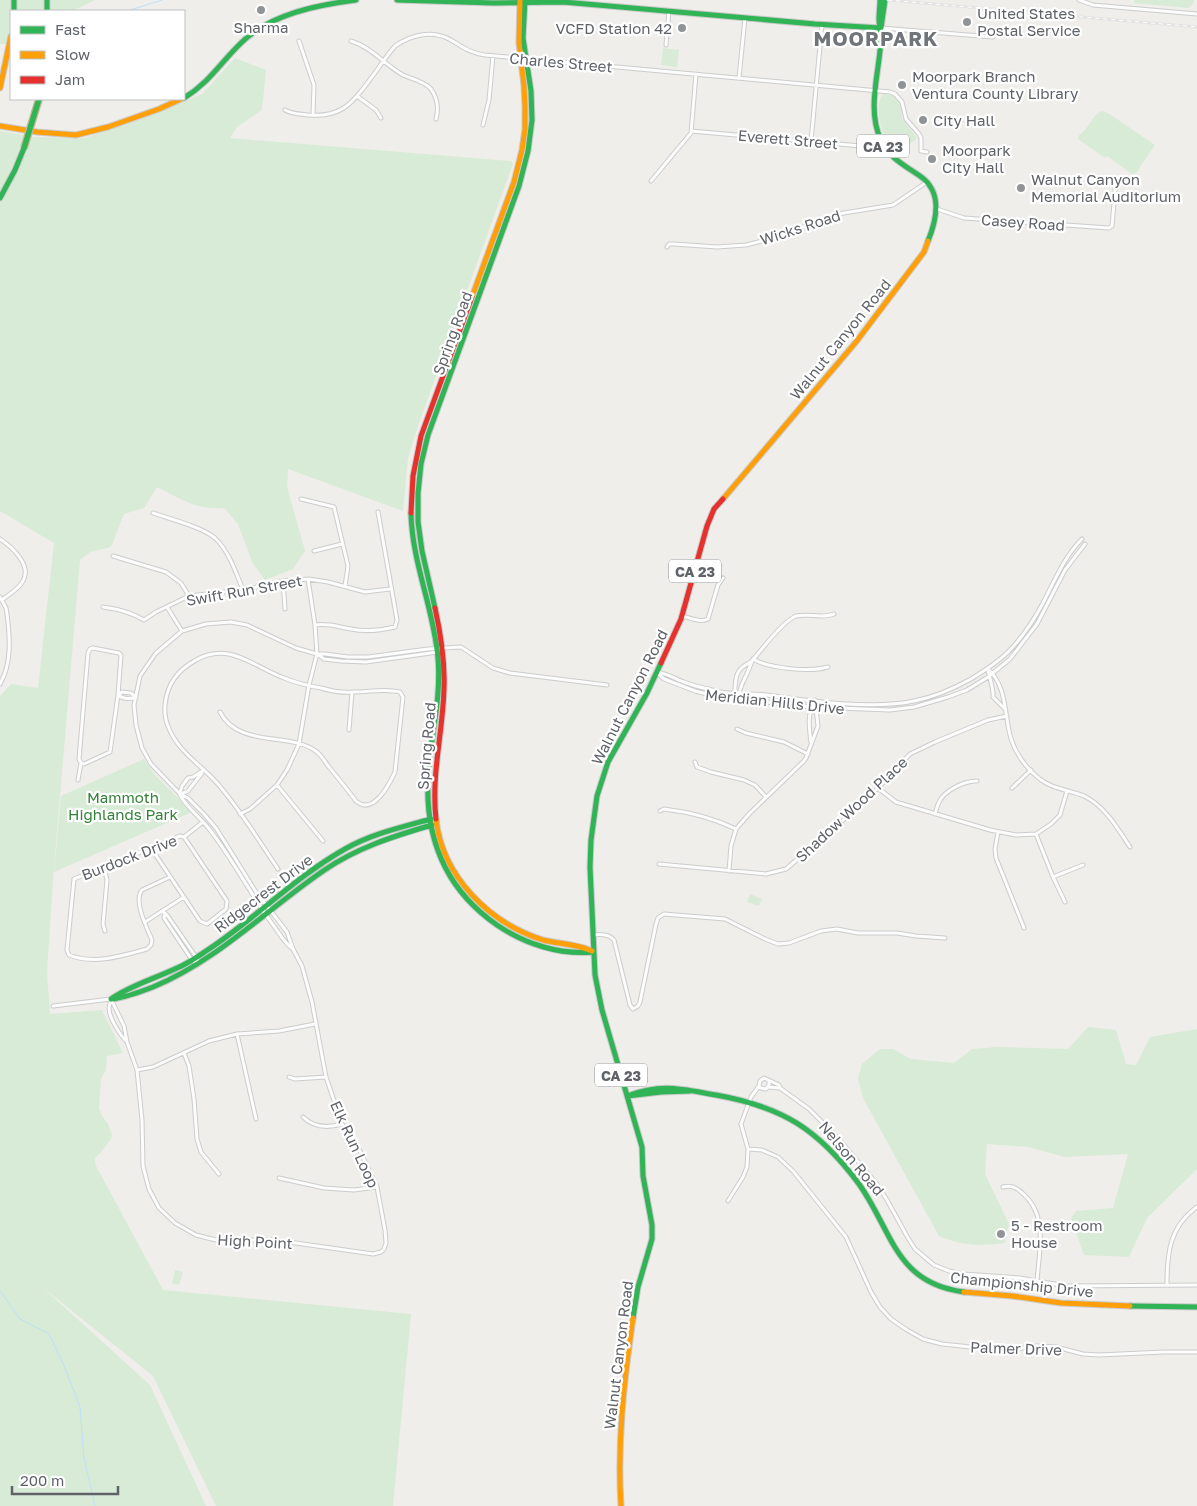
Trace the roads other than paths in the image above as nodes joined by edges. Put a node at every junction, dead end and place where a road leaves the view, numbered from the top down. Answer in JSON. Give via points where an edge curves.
{"nodes":[{"id":1,"x":356,"y":0,"type":"edge"},
{"id":2,"x":397,"y":0,"type":"edge"},
{"id":3,"x":880,"y":0,"type":"edge"},
{"id":4,"x":885,"y":0,"type":"edge"},
{"id":5,"x":1079,"y":0,"type":"edge"},
{"id":6,"x":522,"y":1,"type":"edge"},
{"id":7,"x":561,"y":1,"type":"edge"},
{"id":8,"x":669,"y":11,"type":"junction"},
{"id":9,"x":1197,"y":14,"type":"edge"},
{"id":10,"x":745,"y":18,"type":"junction"},
{"id":11,"x":822,"y":25,"type":"junction"},
{"id":12,"x":880,"y":28,"type":"junction"},
{"id":13,"x":993,"y":37,"type":"dead end"},
{"id":14,"x":10,"y":41,"type":"edge"},
{"id":15,"x":299,"y":41,"type":"dead end"},
{"id":16,"x":351,"y":41,"type":"dead end"},
{"id":17,"x":666,"y":45,"type":"dead end"},
{"id":18,"x":493,"y":56,"type":"junction"},
{"id":19,"x":523,"y":58,"type":"junction"},
{"id":20,"x":383,"y":60,"type":"junction"},
{"id":21,"x":696,"y":74,"type":"junction"},
{"id":22,"x":739,"y":78,"type":"junction"},
{"id":23,"x":817,"y":84,"type":"junction"},
{"id":24,"x":0,"y":88,"type":"edge"},
{"id":25,"x":876,"y":90,"type":"junction"},
{"id":26,"x":185,"y":96,"type":"edge"},
{"id":27,"x":357,"y":96,"type":"junction"},
{"id":28,"x":39,"y":100,"type":"edge"},
{"id":29,"x":177,"y":100,"type":"edge"},
{"id":30,"x":285,"y":110,"type":"dead end"},
{"id":31,"x":313,"y":115,"type":"junction"},
{"id":32,"x":381,"y":118,"type":"dead end"},
{"id":33,"x":436,"y":119,"type":"dead end"},
{"id":34,"x":483,"y":125,"type":"dead end"},
{"id":35,"x":0,"y":126,"type":"edge"},
{"id":36,"x":691,"y":131,"type":"junction"},
{"id":37,"x":811,"y":141,"type":"junction"},
{"id":38,"x":884,"y":148,"type":"junction"},
{"id":39,"x":926,"y":152,"type":"dead end"},
{"id":40,"x":1116,"y":179,"type":"dead end"},
{"id":41,"x":651,"y":181,"type":"dead end"},
{"id":42,"x":927,"y":182,"type":"junction"},
{"id":43,"x":0,"y":198,"type":"edge"},
{"id":44,"x":936,"y":209,"type":"junction"},
{"id":45,"x":667,"y":247,"type":"dead end"},
{"id":46,"x":301,"y":499,"type":"dead end"},
{"id":47,"x":378,"y":512,"type":"dead end"},
{"id":48,"x":153,"y":513,"type":"dead end"},
{"id":49,"x":1082,"y":538,"type":"dead end"},
{"id":50,"x":0,"y":539,"type":"edge"},
{"id":51,"x":342,"y":544,"type":"junction"},
{"id":52,"x":1085,"y":544,"type":"dead end"},
{"id":53,"x":314,"y":551,"type":"dead end"},
{"id":54,"x":113,"y":556,"type":"dead end"},
{"id":55,"x":723,"y":578,"type":"dead end"},
{"id":56,"x":308,"y":579,"type":"junction"},
{"id":57,"x":283,"y":580,"type":"junction"},
{"id":58,"x":344,"y":586,"type":"junction"},
{"id":59,"x":390,"y":589,"type":"junction"},
{"id":60,"x":243,"y":590,"type":"junction"},
{"id":61,"x":189,"y":596,"type":"junction"},
{"id":62,"x":1,"y":598,"type":"edge"},
{"id":63,"x":103,"y":607,"type":"dead end"},
{"id":64,"x":167,"y":607,"type":"junction"},
{"id":65,"x":285,"y":609,"type":"dead end"},
{"id":66,"x":1038,"y":611,"type":"junction"},
{"id":67,"x":834,"y":614,"type":"dead end"},
{"id":68,"x":1043,"y":615,"type":"junction"},
{"id":69,"x":682,"y":616,"type":"junction"},
{"id":70,"x":315,"y":625,"type":"junction"},
{"id":71,"x":182,"y":631,"type":"junction"},
{"id":72,"x":439,"y":650,"type":"junction"},
{"id":73,"x":317,"y":654,"type":"junction"},
{"id":74,"x":753,"y":660,"type":"junction"},
{"id":75,"x":828,"y":667,"type":"dead end"},
{"id":76,"x":740,"y":669,"type":"junction"},
{"id":77,"x":988,"y":669,"type":"junction"},
{"id":78,"x":656,"y":672,"type":"junction"},
{"id":79,"x":992,"y":673,"type":"junction"},
{"id":80,"x":748,"y":674,"type":"junction"},
{"id":81,"x":988,"y":677,"type":"junction"},
{"id":82,"x":0,"y":684,"type":"edge"},
{"id":83,"x":309,"y":685,"type":"junction"},
{"id":84,"x":607,"y":685,"type":"dead end"},
{"id":85,"x":352,"y":692,"type":"junction"},
{"id":86,"x":734,"y":694,"type":"junction"},
{"id":87,"x":741,"y":694,"type":"junction"},
{"id":88,"x":118,"y":695,"type":"junction"},
{"id":89,"x":136,"y":697,"type":"junction"},
{"id":90,"x":736,"y":699,"type":"junction"},
{"id":91,"x":1004,"y":699,"type":"junction"},
{"id":92,"x":815,"y":700,"type":"junction"},
{"id":93,"x":997,"y":702,"type":"junction"},
{"id":94,"x":811,"y":707,"type":"junction"},
{"id":95,"x":816,"y":707,"type":"junction"},
{"id":96,"x":1005,"y":709,"type":"junction"},
{"id":97,"x":220,"y":712,"type":"dead end"},
{"id":98,"x":1007,"y":716,"type":"junction"},
{"id":99,"x":737,"y":728,"type":"dead end"},
{"id":100,"x":349,"y":730,"type":"dead end"},
{"id":101,"x":809,"y":730,"type":"junction"},
{"id":102,"x":817,"y":730,"type":"junction"},
{"id":103,"x":811,"y":742,"type":"junction"},
{"id":104,"x":299,"y":744,"type":"junction"},
{"id":105,"x":808,"y":754,"type":"junction"},
{"id":106,"x":695,"y":762,"type":"dead end"},
{"id":107,"x":81,"y":763,"type":"junction"},
{"id":108,"x":204,"y":770,"type":"junction"},
{"id":109,"x":1031,"y":770,"type":"junction"},
{"id":110,"x":78,"y":780,"type":"dead end"},
{"id":111,"x":977,"y":781,"type":"dead end"},
{"id":112,"x":277,"y":785,"type":"junction"},
{"id":113,"x":878,"y":788,"type":"junction"},
{"id":114,"x":1012,"y":788,"type":"dead end"},
{"id":115,"x":1067,"y":791,"type":"junction"},
{"id":116,"x":180,"y":794,"type":"junction"},
{"id":117,"x":766,"y":797,"type":"junction"},
{"id":118,"x":660,"y":811,"type":"dead end"},
{"id":119,"x":240,"y":814,"type":"junction"},
{"id":120,"x":935,"y":814,"type":"junction"},
{"id":121,"x":204,"y":822,"type":"junction"},
{"id":122,"x":432,"y":822,"type":"junction"},
{"id":123,"x":736,"y":829,"type":"junction"},
{"id":124,"x":998,"y":832,"type":"junction"},
{"id":125,"x":1036,"y":834,"type":"junction"},
{"id":126,"x":184,"y":837,"type":"junction"},
{"id":127,"x":323,"y":841,"type":"dead end"},
{"id":128,"x":1130,"y":847,"type":"dead end"},
{"id":129,"x":151,"y":848,"type":"junction"},
{"id":130,"x":659,"y":864,"type":"dead end"},
{"id":131,"x":1083,"y":865,"type":"dead end"},
{"id":132,"x":104,"y":867,"type":"junction"},
{"id":133,"x":278,"y":870,"type":"dead end"},
{"id":134,"x":729,"y":871,"type":"junction"},
{"id":135,"x":170,"y":877,"type":"junction"},
{"id":136,"x":1053,"y":877,"type":"junction"},
{"id":137,"x":184,"y":897,"type":"junction"},
{"id":138,"x":1065,"y":902,"type":"dead end"},
{"id":139,"x":269,"y":908,"type":"junction"},
{"id":140,"x":163,"y":912,"type":"junction"},
{"id":141,"x":263,"y":912,"type":"junction"},
{"id":142,"x":145,"y":922,"type":"junction"},
{"id":143,"x":1024,"y":928,"type":"dead end"},
{"id":144,"x":106,"y":931,"type":"dead end"},
{"id":145,"x":593,"y":935,"type":"junction"},
{"id":146,"x":945,"y":938,"type":"dead end"},
{"id":147,"x":293,"y":949,"type":"junction"},
{"id":148,"x":593,"y":952,"type":"junction"},
{"id":149,"x":194,"y":959,"type":"junction"},
{"id":150,"x":199,"y":964,"type":"junction"},
{"id":151,"x":111,"y":999,"type":"junction"},
{"id":152,"x":53,"y":1006,"type":"dead end"},
{"id":153,"x":316,"y":1024,"type":"junction"},
{"id":154,"x":124,"y":1029,"type":"junction"},
{"id":155,"x":119,"y":1031,"type":"junction"},
{"id":156,"x":237,"y":1034,"type":"junction"},
{"id":157,"x":127,"y":1042,"type":"junction"},
{"id":158,"x":184,"y":1053,"type":"junction"},
{"id":159,"x":137,"y":1070,"type":"junction"},
{"id":160,"x":289,"y":1077,"type":"dead end"},
{"id":161,"x":326,"y":1077,"type":"junction"},
{"id":162,"x":769,"y":1081,"type":"junction"},
{"id":163,"x":759,"y":1086,"type":"junction"},
{"id":164,"x":768,"y":1087,"type":"junction"},
{"id":165,"x":780,"y":1088,"type":"junction"},
{"id":166,"x":627,"y":1096,"type":"junction"},
{"id":167,"x":749,"y":1103,"type":"junction"},
{"id":168,"x":303,"y":1117,"type":"dead end"},
{"id":169,"x":256,"y":1119,"type":"dead end"},
{"id":170,"x":342,"y":1124,"type":"junction"},
{"id":171,"x":748,"y":1149,"type":"junction"},
{"id":172,"x":219,"y":1174,"type":"dead end"},
{"id":173,"x":279,"y":1178,"type":"dead end"},
{"id":174,"x":377,"y":1187,"type":"junction"},
{"id":175,"x":1003,"y":1188,"type":"dead end"},
{"id":176,"x":728,"y":1201,"type":"dead end"},
{"id":177,"x":1197,"y":1207,"type":"edge"},
{"id":178,"x":381,"y":1252,"type":"joint"},
{"id":179,"x":1037,"y":1281,"type":"junction"},
{"id":180,"x":1167,"y":1285,"type":"junction"},
{"id":181,"x":1197,"y":1285,"type":"edge"},
{"id":182,"x":1197,"y":1307,"type":"edge"},
{"id":183,"x":1197,"y":1352,"type":"edge"},
{"id":184,"x":621,"y":1506,"type":"edge"}],
"edges":[{"from":1,"to":26,"type":"main road","via":[[294,14],[262,27],[241,43],[203,86]]},
{"from":2,"to":6,"type":"main road"},
{"from":3,"to":12,"type":"main road","number":"CA 23"},
{"from":4,"to":12,"type":"main road","number":"CA 23"},
{"from":5,"to":9,"type":"street","via":[[1094,5]]},
{"from":6,"to":7,"type":"main road"},
{"from":6,"to":19,"type":"main road","name":"Spring Road"},
{"from":7,"to":8,"type":"main road"},
{"from":8,"to":10,"type":"main road"},
{"from":8,"to":17,"type":"street"},
{"from":10,"to":11,"type":"main road"},
{"from":10,"to":22,"type":"street"},
{"from":11,"to":12,"type":"main road"},
{"from":11,"to":23,"type":"street"},
{"from":12,"to":13,"type":"street"},
{"from":12,"to":25,"type":"main road","number":"CA 23"},
{"from":14,"to":24,"type":"main road"},
{"from":15,"to":31,"type":"street","via":[[314,85]]},
{"from":16,"to":20,"type":"street","via":[[363,45]]},
{"from":18,"to":19,"type":"street","name":"Charles Street"},
{"from":18,"to":20,"type":"street","name":"Charles Street","via":[[474,53],[448,39],[426,35],[402,41]]},
{"from":18,"to":34,"type":"street"},
{"from":19,"to":21,"type":"street","name":"Charles Street"},
{"from":19,"to":72,"type":"main road","name":"Spring Road","via":[[526,114],[518,168],[421,436],[412,474],[413,538]]},
{"from":20,"to":27,"type":"street","name":"Charles Street"},
{"from":20,"to":33,"type":"street","via":[[431,89],[437,102]]},
{"from":21,"to":22,"type":"street","name":"Charles Street"},
{"from":21,"to":36,"type":"street"},
{"from":22,"to":23,"type":"street","name":"Charles Street"},
{"from":23,"to":25,"type":"street","name":"Charles Street"},
{"from":23,"to":37,"type":"street"},
{"from":25,"to":38,"type":"main road","number":"CA 23","via":[[876,125]]},
{"from":25,"to":39,"type":"street","name":"Charles Street","via":[[899,97],[906,118],[921,138],[921,151]]},
{"from":27,"to":31,"type":"street","name":"Charles Street","via":[[335,112]]},
{"from":27,"to":32,"type":"street","via":[[376,110]]},
{"from":28,"to":43,"type":"main road","bridge":true,"via":[[24,148]]},
{"from":29,"to":35,"type":"main road","via":[[142,115],[76,135]]},
{"from":30,"to":31,"type":"street","name":"Charles Street"},
{"from":36,"to":37,"type":"street","name":"Everett Street"},
{"from":36,"to":41,"type":"street"},
{"from":37,"to":38,"type":"street","name":"Everett Street"},
{"from":38,"to":42,"type":"main road","number":"CA 23","via":[[896,161]]},
{"from":40,"to":44,"type":"street","name":"Casey Road","via":[[1110,227],[1106,228],[960,217]]},
{"from":42,"to":44,"type":"main road","name":"Walnut Canyon Road","number":"CA 23","via":[[936,200]]},
{"from":42,"to":45,"type":"street","name":"Wicks Road","via":[[893,205],[838,214],[746,245],[670,244]]},
{"from":44,"to":69,"type":"main road","name":"Walnut Canyon Road","number":"CA 23","via":[[924,252],[896,290],[832,371],[714,509]]},
{"from":46,"to":51,"type":"street","via":[[334,507]]},
{"from":47,"to":59,"type":"street"},
{"from":48,"to":60,"type":"street","via":[[214,538],[227,556]]},
{"from":49,"to":66,"type":"street","name":"Meridian Hills Drive","via":[[1073,548]]},
{"from":50,"to":62,"type":"street","via":[[14,550],[25,569],[21,584]]},
{"from":51,"to":53,"type":"street"},
{"from":51,"to":58,"type":"street","via":[[348,566]]},
{"from":52,"to":68,"type":"street","name":"Meridian Hills Drive","via":[[1065,570]]},
{"from":54,"to":61,"type":"street","via":[[166,572],[181,583]]},
{"from":55,"to":69,"type":"street","via":[[708,619],[698,621]]},
{"from":56,"to":57,"type":"street","name":"Swift Run Street"},
{"from":56,"to":58,"type":"street","name":"Swift Run Street"},
{"from":56,"to":70,"type":"street"},
{"from":57,"to":60,"type":"street","name":"Swift Run Street"},
{"from":57,"to":65,"type":"street"},
{"from":58,"to":59,"type":"street","name":"Swift Run Street","via":[[365,592]]},
{"from":59,"to":70,"type":"street","via":[[396,627],[353,630]]},
{"from":60,"to":61,"type":"street","name":"Swift Run Street"},
{"from":61,"to":64,"type":"street","name":"Swift Run Street"},
{"from":62,"to":82,"type":"street","via":[[7,614],[9,653],[7,671]]},
{"from":63,"to":64,"type":"street","name":"Swift Run Street","via":[[134,614],[144,620]]},
{"from":64,"to":71,"type":"street"},
{"from":66,"to":68,"type":"street"},
{"from":66,"to":77,"type":"street","name":"Meridian Hills Drive","via":[[1008,652]]},
{"from":67,"to":74,"type":"street","via":[[795,616]]},
{"from":68,"to":79,"type":"street","name":"Meridian Hills Drive","via":[[1010,659]]},
{"from":69,"to":78,"type":"main road","name":"Walnut Canyon Road","number":"CA 23"},
{"from":70,"to":73,"type":"street"},
{"from":71,"to":73,"type":"street","name":"Elk Run Loop","via":[[206,624],[231,622],[248,625],[296,648]]},
{"from":71,"to":89,"type":"street","name":"Elk Run Loop","via":[[156,652],[140,676]]},
{"from":72,"to":73,"type":"street","name":"Elk Run Loop","via":[[358,657]]},
{"from":72,"to":84,"type":"street","name":"Elk Run Loop","via":[[461,647],[493,668],[510,673]]},
{"from":72,"to":122,"type":"main road","name":"Spring Road","via":[[444,692],[433,782]]},
{"from":73,"to":83,"type":"street"},
{"from":74,"to":75,"type":"street","via":[[772,666],[809,670]]},
{"from":74,"to":76,"type":"street"},
{"from":74,"to":80,"type":"street"},
{"from":76,"to":80,"type":"street","via":[[747,670]]},
{"from":76,"to":86,"type":"street"},
{"from":77,"to":79,"type":"street"},
{"from":77,"to":81,"type":"street"},
{"from":77,"to":92,"type":"street","name":"Meridian Hills Drive","via":[[948,691],[915,701],[874,704]]},
{"from":78,"to":86,"type":"street","name":"Meridian Hills Drive","via":[[685,683]]},
{"from":78,"to":90,"type":"street","name":"Meridian Hills Drive","via":[[664,679],[695,691]]},
{"from":78,"to":145,"type":"main road","name":"Walnut Canyon Road","number":"CA 23","via":[[617,745],[600,785],[590,851]]},
{"from":79,"to":81,"type":"street","name":"Meridian Hills Drive"},
{"from":79,"to":91,"type":"street"},
{"from":80,"to":87,"type":"street"},
{"from":81,"to":93,"type":"street"},
{"from":81,"to":95,"type":"street","name":"Meridian Hills Drive","via":[[967,690],[914,707],[890,710]]},
{"from":83,"to":85,"type":"street"},
{"from":83,"to":104,"type":"street"},
{"from":83,"to":108,"type":"street","via":[[284,678],[238,655],[219,652],[201,657],[182,668],[167,692],[164,711],[167,725],[175,742]]},
{"from":85,"to":100,"type":"street"},
{"from":85,"to":104,"type":"street","via":[[392,690],[400,692],[403,697],[395,772],[374,802],[360,804],[317,752]]},
{"from":86,"to":87,"type":"street","name":"Meridian Hills Drive"},
{"from":86,"to":90,"type":"street"},
{"from":87,"to":90,"type":"street"},
{"from":87,"to":92,"type":"street","name":"Meridian Hills Drive"},
{"from":88,"to":89,"type":"street","via":[[131,693]]},
{"from":88,"to":107,"type":"street","via":[[110,752]]},
{"from":88,"to":107,"type":"street","via":[[121,655],[90,649]]},
{"from":89,"to":116,"type":"street","name":"Elk Run Loop","via":[[136,725],[142,748],[151,764]]},
{"from":90,"to":94,"type":"street","name":"Meridian Hills Drive"},
{"from":91,"to":93,"type":"street"},
{"from":91,"to":96,"type":"street"},
{"from":92,"to":94,"type":"street"},
{"from":92,"to":95,"type":"street"},
{"from":93,"to":96,"type":"street"},
{"from":94,"to":95,"type":"street","name":"Meridian Hills Drive"},
{"from":94,"to":101,"type":"street"},
{"from":95,"to":102,"type":"street"},
{"from":96,"to":98,"type":"street"},
{"from":97,"to":104,"type":"street","via":[[230,725],[243,732]]},
{"from":98,"to":109,"type":"street","via":[[1011,740]]},
{"from":98,"to":113,"type":"street","name":"Shadow Wood Place","via":[[988,720],[910,754]]},
{"from":99,"to":105,"type":"street","via":[[784,742]]},
{"from":101,"to":102,"type":"street"},
{"from":101,"to":103,"type":"street"},
{"from":102,"to":103,"type":"street"},
{"from":103,"to":105,"type":"street"},
{"from":104,"to":112,"type":"street"},
{"from":105,"to":117,"type":"street"},
{"from":106,"to":117,"type":"street","via":[[697,767],[755,785]]},
{"from":107,"to":110,"type":"street"},
{"from":108,"to":116,"type":"street","via":[[188,791]]},
{"from":108,"to":116,"type":"street","via":[[188,778]]},
{"from":108,"to":119,"type":"street"},
{"from":109,"to":114,"type":"street"},
{"from":109,"to":115,"type":"street","via":[[1046,783]]},
{"from":111,"to":120,"type":"street","via":[[946,793]]},
{"from":112,"to":119,"type":"street"},
{"from":112,"to":127,"type":"street"},
{"from":113,"to":120,"type":"street","via":[[896,802]]},
{"from":113,"to":134,"type":"street","name":"Shadow Wood Place","via":[[786,869],[766,874]]},
{"from":115,"to":125,"type":"street","via":[[1060,815]]},
{"from":115,"to":128,"type":"street","via":[[1085,797],[1103,809]]},
{"from":116,"to":121,"type":"street","name":"Elk Run Loop"},
{"from":116,"to":139,"type":"street","name":"Elk Run Loop","via":[[188,798],[212,824]]},
{"from":117,"to":123,"type":"street"},
{"from":118,"to":123,"type":"street","via":[[664,809],[720,820]]},
{"from":119,"to":133,"type":"street"},
{"from":120,"to":124,"type":"street"},
{"from":121,"to":126,"type":"street"},
{"from":121,"to":141,"type":"street","name":"Elk Run Loop"},
{"from":122,"to":139,"type":"main road","name":"Ridgecrest Drive","via":[[373,837],[337,854],[301,879]]},
{"from":122,"to":148,"type":"main road","name":"Spring Road","via":[[448,860],[477,902],[518,930]]},
{"from":123,"to":134,"type":"street"},
{"from":124,"to":125,"type":"street"},
{"from":124,"to":143,"type":"street","via":[[996,858]]},
{"from":125,"to":136,"type":"street"},
{"from":126,"to":129,"type":"street","name":"Burdock Drive"},
{"from":126,"to":137,"type":"street","via":[[227,901],[226,909],[207,924],[200,921]]},
{"from":129,"to":132,"type":"street","name":"Burdock Drive"},
{"from":129,"to":135,"type":"street"},
{"from":130,"to":134,"type":"street","name":"Shadow Wood Place"},
{"from":131,"to":136,"type":"street"},
{"from":132,"to":142,"type":"street","name":"Burdock Drive","via":[[74,879],[69,955],[90,959],[115,958],[147,949],[152,943]]},
{"from":132,"to":144,"type":"street","via":[[107,880],[103,924]]},
{"from":135,"to":137,"type":"street"},
{"from":135,"to":142,"type":"street","via":[[139,893]]},
{"from":136,"to":138,"type":"street"},
{"from":137,"to":140,"type":"street"},
{"from":139,"to":141,"type":"main road","name":"Ridgecrest Drive"},
{"from":139,"to":147,"type":"street","name":"Elk Run Loop","via":[[287,932]]},
{"from":140,"to":142,"type":"street"},
{"from":140,"to":149,"type":"street"},
{"from":141,"to":147,"type":"street","name":"Elk Run Loop"},
{"from":141,"to":149,"type":"main road","name":"Ridgecrest Drive"},
{"from":141,"to":150,"type":"main road","name":"Ridgecrest Drive"},
{"from":145,"to":146,"type":"street","via":[[611,936],[614,940],[633,1008],[640,1002],[656,924],[664,914],[725,919],[778,944],[837,929]]},
{"from":145,"to":148,"type":"main road","name":"Walnut Canyon Road","number":"CA 23"},
{"from":147,"to":153,"type":"street","name":"Elk Run Loop","via":[[308,984]]},
{"from":148,"to":166,"type":"main road","name":"Walnut Canyon Road","number":"CA 23","via":[[598,994]]},
{"from":149,"to":150,"type":"street"},
{"from":149,"to":151,"type":"main road","name":"Ridgecrest Drive"},
{"from":150,"to":151,"type":"main road","name":"Ridgecrest Drive","via":[[161,985]]},
{"from":151,"to":152,"type":"street","name":"Ridgecrest Drive"},
{"from":151,"to":154,"type":"street","name":"High Point"},
{"from":151,"to":155,"type":"street","name":"High Point","via":[[109,1008]]},
{"from":153,"to":156,"type":"street"},
{"from":153,"to":161,"type":"street","name":"Elk Run Loop"},
{"from":154,"to":155,"type":"street"},
{"from":154,"to":157,"type":"street","name":"High Point"},
{"from":155,"to":157,"type":"street","name":"High Point"},
{"from":156,"to":158,"type":"street","via":[[209,1041]]},
{"from":156,"to":169,"type":"street"},
{"from":157,"to":159,"type":"street","name":"High Point"},
{"from":158,"to":159,"type":"street","via":[[153,1067]]},
{"from":158,"to":172,"type":"street","via":[[194,1099],[197,1139],[201,1152]]},
{"from":159,"to":178,"type":"street","name":"High Point","via":[[143,1166],[149,1189],[159,1208],[175,1223],[196,1235],[216,1240],[275,1240],[372,1254]]},
{"from":160,"to":161,"type":"street"},
{"from":161,"to":170,"type":"street","name":"Elk Run Loop"},
{"from":162,"to":163,"type":"street","via":[[762,1078]]},
{"from":162,"to":164,"type":"street"},
{"from":162,"to":165,"type":"street","name":"Nelson Road"},
{"from":163,"to":164,"type":"street","via":[[763,1089]]},
{"from":163,"to":167,"type":"street"},
{"from":164,"to":165,"type":"street"},
{"from":165,"to":179,"type":"street","name":"Nelson Road","via":[[809,1109],[839,1139],[888,1200],[908,1238],[924,1258],[949,1272]]},
{"from":166,"to":167,"type":"main road","name":"Championship Drive","via":[[661,1088],[684,1088]]},
{"from":166,"to":184,"type":"main road","name":"Walnut Canyon Road","number":"CA 23","via":[[642,1147],[652,1231],[651,1247],[638,1287],[623,1389],[619,1473]]},
{"from":167,"to":171,"type":"street","via":[[741,1124]]},
{"from":167,"to":182,"type":"main road","name":"Championship Drive","via":[[788,1116],[828,1148],[869,1199],[897,1254],[912,1271],[929,1282],[953,1291],[1056,1303]]},
{"from":168,"to":170,"type":"street","via":[[320,1126]]},
{"from":170,"to":174,"type":"street","name":"Elk Run Loop","via":[[360,1151]]},
{"from":171,"to":176,"type":"street","via":[[747,1167]]},
{"from":171,"to":183,"type":"street","name":"Palmer Drive","via":[[762,1150],[793,1171],[846,1237],[880,1307],[899,1325],[923,1340],[999,1350],[1056,1347],[1099,1355]]},
{"from":173,"to":174,"type":"street","via":[[324,1188],[354,1190]]},
{"from":174,"to":178,"type":"street","name":"Elk Run Loop","via":[[386,1243]]},
{"from":175,"to":179,"type":"street","via":[[1015,1187],[1029,1199],[1036,1212],[1041,1236]]},
{"from":177,"to":180,"type":"street","via":[[1186,1217],[1171,1243]]},
{"from":179,"to":180,"type":"street","name":"Nelson Road","via":[[1066,1286]]},
{"from":180,"to":181,"type":"street","name":"Nelson Road"}]}
